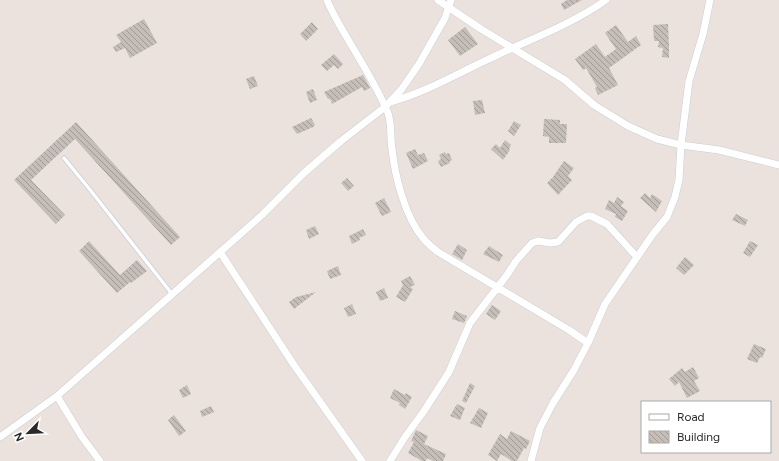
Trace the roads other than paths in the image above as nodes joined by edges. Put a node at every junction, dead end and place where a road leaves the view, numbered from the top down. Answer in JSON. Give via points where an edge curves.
{"nodes":[{"id":1,"x":327,"y":0,"type":"edge"},
{"id":2,"x":438,"y":0,"type":"edge"},
{"id":3,"x":606,"y":0,"type":"edge"},
{"id":4,"x":710,"y":0,"type":"edge"},
{"id":5,"x":450,"y":4,"type":"edge"},
{"id":6,"x":513,"y":47,"type":"junction"},
{"id":7,"x":388,"y":105,"type":"junction"},
{"id":8,"x":681,"y":145,"type":"junction"},
{"id":9,"x":64,"y":158,"type":"dead end"},
{"id":10,"x":779,"y":165,"type":"edge"},
{"id":11,"x":220,"y":252,"type":"junction"},
{"id":12,"x":637,"y":257,"type":"junction"},
{"id":13,"x":497,"y":287,"type":"junction"},
{"id":14,"x":172,"y":294,"type":"junction"},
{"id":15,"x":588,"y":344,"type":"junction"},
{"id":16,"x":57,"y":396,"type":"junction"},
{"id":17,"x":0,"y":437,"type":"edge"},
{"id":18,"x":100,"y":461,"type":"edge"},
{"id":19,"x":362,"y":461,"type":"edge"},
{"id":20,"x":390,"y":461,"type":"edge"},
{"id":21,"x":531,"y":461,"type":"edge"}],
"edges":[{"from":1,"to":7,"type":"street"},
{"from":2,"to":5,"type":"street"},
{"from":3,"to":6,"type":"street","via":[[555,29]]},
{"from":4,"to":8,"type":"street","via":[[690,81]]},
{"from":5,"to":6,"type":"street","via":[[481,29]]},
{"from":5,"to":7,"type":"street","via":[[419,64]]},
{"from":6,"to":7,"type":"street"},
{"from":6,"to":8,"type":"street","via":[[565,80],[594,105],[628,126],[657,139]]},
{"from":7,"to":11,"type":"street","via":[[330,150]]},
{"from":7,"to":13,"type":"street","via":[[394,169],[400,192],[422,237],[438,252]]},
{"from":8,"to":10,"type":"street","via":[[720,150]]},
{"from":8,"to":12,"type":"street","via":[[675,198],[667,217]]},
{"from":9,"to":14,"type":"lane"},
{"from":11,"to":14,"type":"street"},
{"from":11,"to":19,"type":"street","via":[[290,359]]},
{"from":12,"to":13,"type":"street","via":[[607,224],[587,216],[576,222],[558,242],[532,243]]},
{"from":12,"to":15,"type":"street","via":[[605,304]]},
{"from":13,"to":15,"type":"street"},
{"from":13,"to":20,"type":"street","via":[[470,323],[444,380]]},
{"from":14,"to":16,"type":"street"},
{"from":15,"to":21,"type":"street","via":[[540,428]]},
{"from":16,"to":17,"type":"street"},
{"from":16,"to":18,"type":"street"}]}
